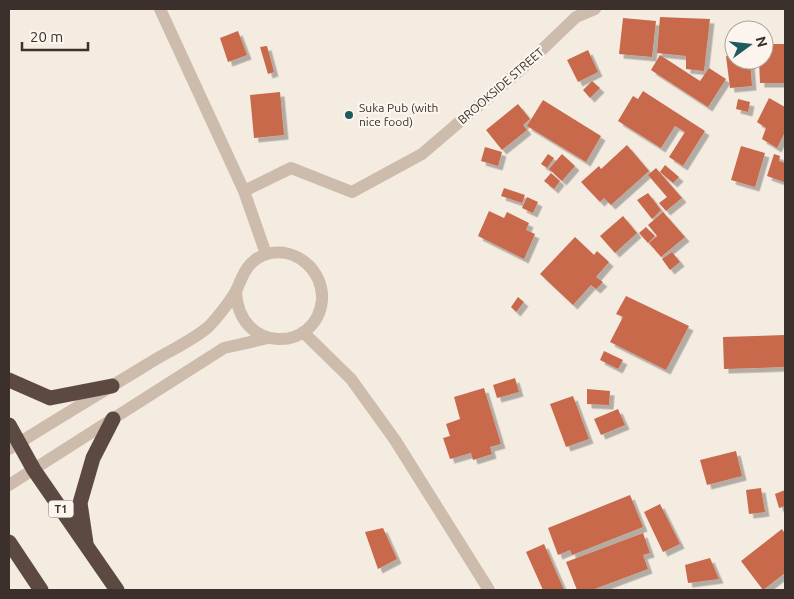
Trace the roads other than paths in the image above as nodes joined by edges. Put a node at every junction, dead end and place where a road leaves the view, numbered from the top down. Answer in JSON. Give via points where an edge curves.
{"nodes":[{"id":1,"x":160,"y":9,"type":"edge"},
{"id":2,"x":595,"y":9,"type":"edge"},
{"id":3,"x":244,"y":191,"type":"junction"},
{"id":4,"x":266,"y":254,"type":"junction"},
{"id":5,"x":236,"y":291,"type":"junction"},
{"id":6,"x":303,"y":332,"type":"junction"},
{"id":7,"x":268,"y":338,"type":"junction"},
{"id":8,"x":9,"y":380,"type":"edge"},
{"id":9,"x":112,"y":386,"type":"junction"},
{"id":10,"x":113,"y":419,"type":"junction"},
{"id":11,"x":9,"y":425,"type":"edge"},
{"id":12,"x":13,"y":446,"type":"edge"},
{"id":13,"x":34,"y":470,"type":"junction"},
{"id":14,"x":9,"y":485,"type":"edge"},
{"id":15,"x":9,"y":542,"type":"edge"},
{"id":16,"x":87,"y":547,"type":"junction"},
{"id":17,"x":9,"y":560,"type":"edge"},
{"id":18,"x":30,"y":575,"type":"junction"},
{"id":19,"x":41,"y":590,"type":"edge"},
{"id":20,"x":117,"y":590,"type":"edge"},
{"id":21,"x":489,"y":590,"type":"edge"}],
"edges":[{"from":1,"to":3,"type":"street"},
{"from":2,"to":3,"type":"street","name":"BROOKSIDE STREET","via":[[576,18],[422,154],[352,192],[291,168]]},
{"from":3,"to":4,"type":"street"},
{"from":4,"to":5,"type":"street","via":[[246,268]]},
{"from":4,"to":6,"type":"street","via":[[278,252],[302,259],[318,277],[322,289],[320,307],[312,324]]},
{"from":5,"to":7,"type":"street","via":[[244,320],[257,333]]},
{"from":5,"to":9,"type":"street","via":[[207,328]]},
{"from":6,"to":7,"type":"street","via":[[292,337]]},
{"from":6,"to":21,"type":"street","via":[[351,379],[395,440]]},
{"from":7,"to":10,"type":"street","via":[[224,348]]},
{"from":8,"to":9,"type":"highway","via":[[50,398]]},
{"from":9,"to":12,"type":"street"},
{"from":10,"to":13,"type":"street"},
{"from":10,"to":16,"type":"highway","via":[[93,458],[80,503]]},
{"from":11,"to":12,"type":"highway","number":"T1"},
{"from":12,"to":13,"type":"highway","number":"T1"},
{"from":13,"to":14,"type":"street"},
{"from":13,"to":16,"type":"highway","number":"T1"},
{"from":15,"to":18,"type":"highway"},
{"from":16,"to":20,"type":"highway","number":"T1"},
{"from":17,"to":18,"type":"highway"},
{"from":18,"to":19,"type":"highway"}]}
